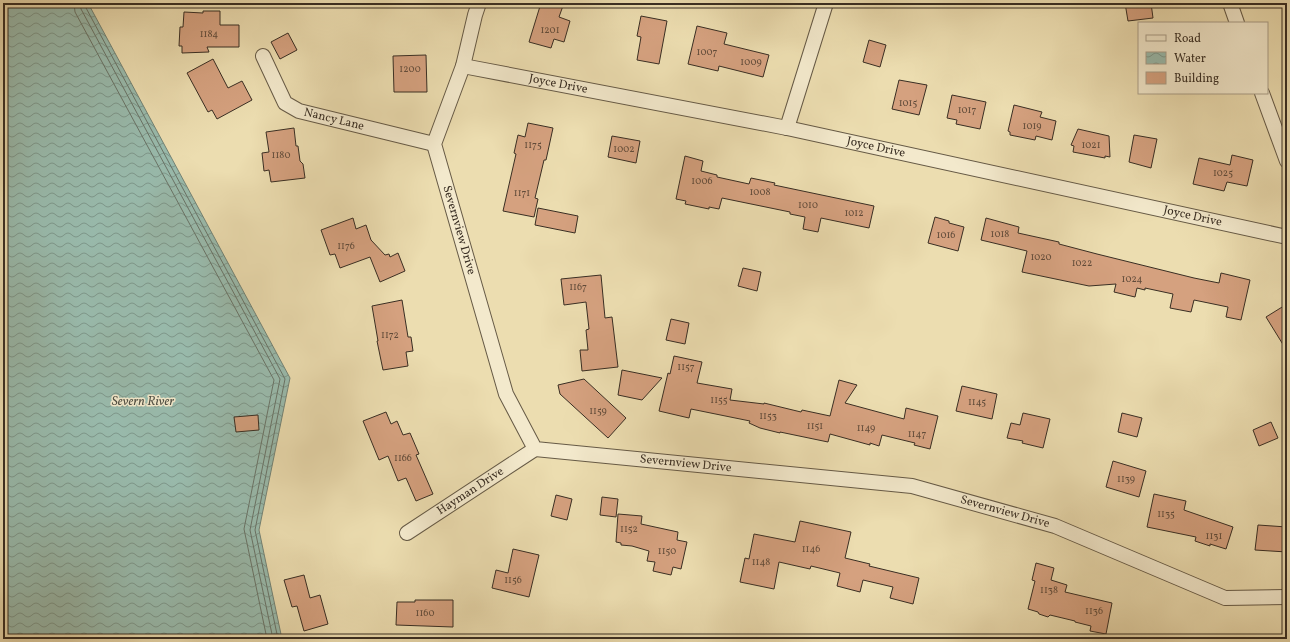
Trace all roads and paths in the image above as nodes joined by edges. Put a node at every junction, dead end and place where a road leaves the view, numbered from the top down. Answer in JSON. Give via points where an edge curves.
{"nodes":[{"id":1,"x":479,"y":3,"type":"edge"},
{"id":2,"x":826,"y":3,"type":"edge"},
{"id":3,"x":1230,"y":3,"type":"edge"},
{"id":4,"x":1237,"y":22,"type":"edge"},
{"id":5,"x":263,"y":56,"type":"dead end"},
{"id":6,"x":463,"y":66,"type":"junction"},
{"id":7,"x":1262,"y":94,"type":"edge"},
{"id":8,"x":787,"y":128,"type":"junction"},
{"id":9,"x":434,"y":144,"type":"junction"},
{"id":10,"x":1287,"y":161,"type":"edge"},
{"id":11,"x":1287,"y":237,"type":"edge"},
{"id":12,"x":535,"y":449,"type":"junction"},
{"id":13,"x":406,"y":533,"type":"dead end"},
{"id":14,"x":1287,"y":597,"type":"edge"}],
"edges":[{"from":1,"to":6,"type":"street"},
{"from":2,"to":8,"type":"street"},
{"from":3,"to":4,"type":"street"},
{"from":5,"to":9,"type":"street","name":"Nancy Lane","via":[[285,103],[299,111]]},
{"from":6,"to":8,"type":"street","name":"Joyce Drive"},
{"from":6,"to":9,"type":"street"},
{"from":7,"to":10,"type":"street"},
{"from":8,"to":11,"type":"street","name":"Joyce Drive"},
{"from":9,"to":12,"type":"street","name":"Severnview Drive","via":[[506,394]]},
{"from":12,"to":13,"type":"street","name":"Hayman Drive"},
{"from":12,"to":14,"type":"street","name":"Severnview Drive","via":[[912,486],[1055,526],[1226,598]]}]}
